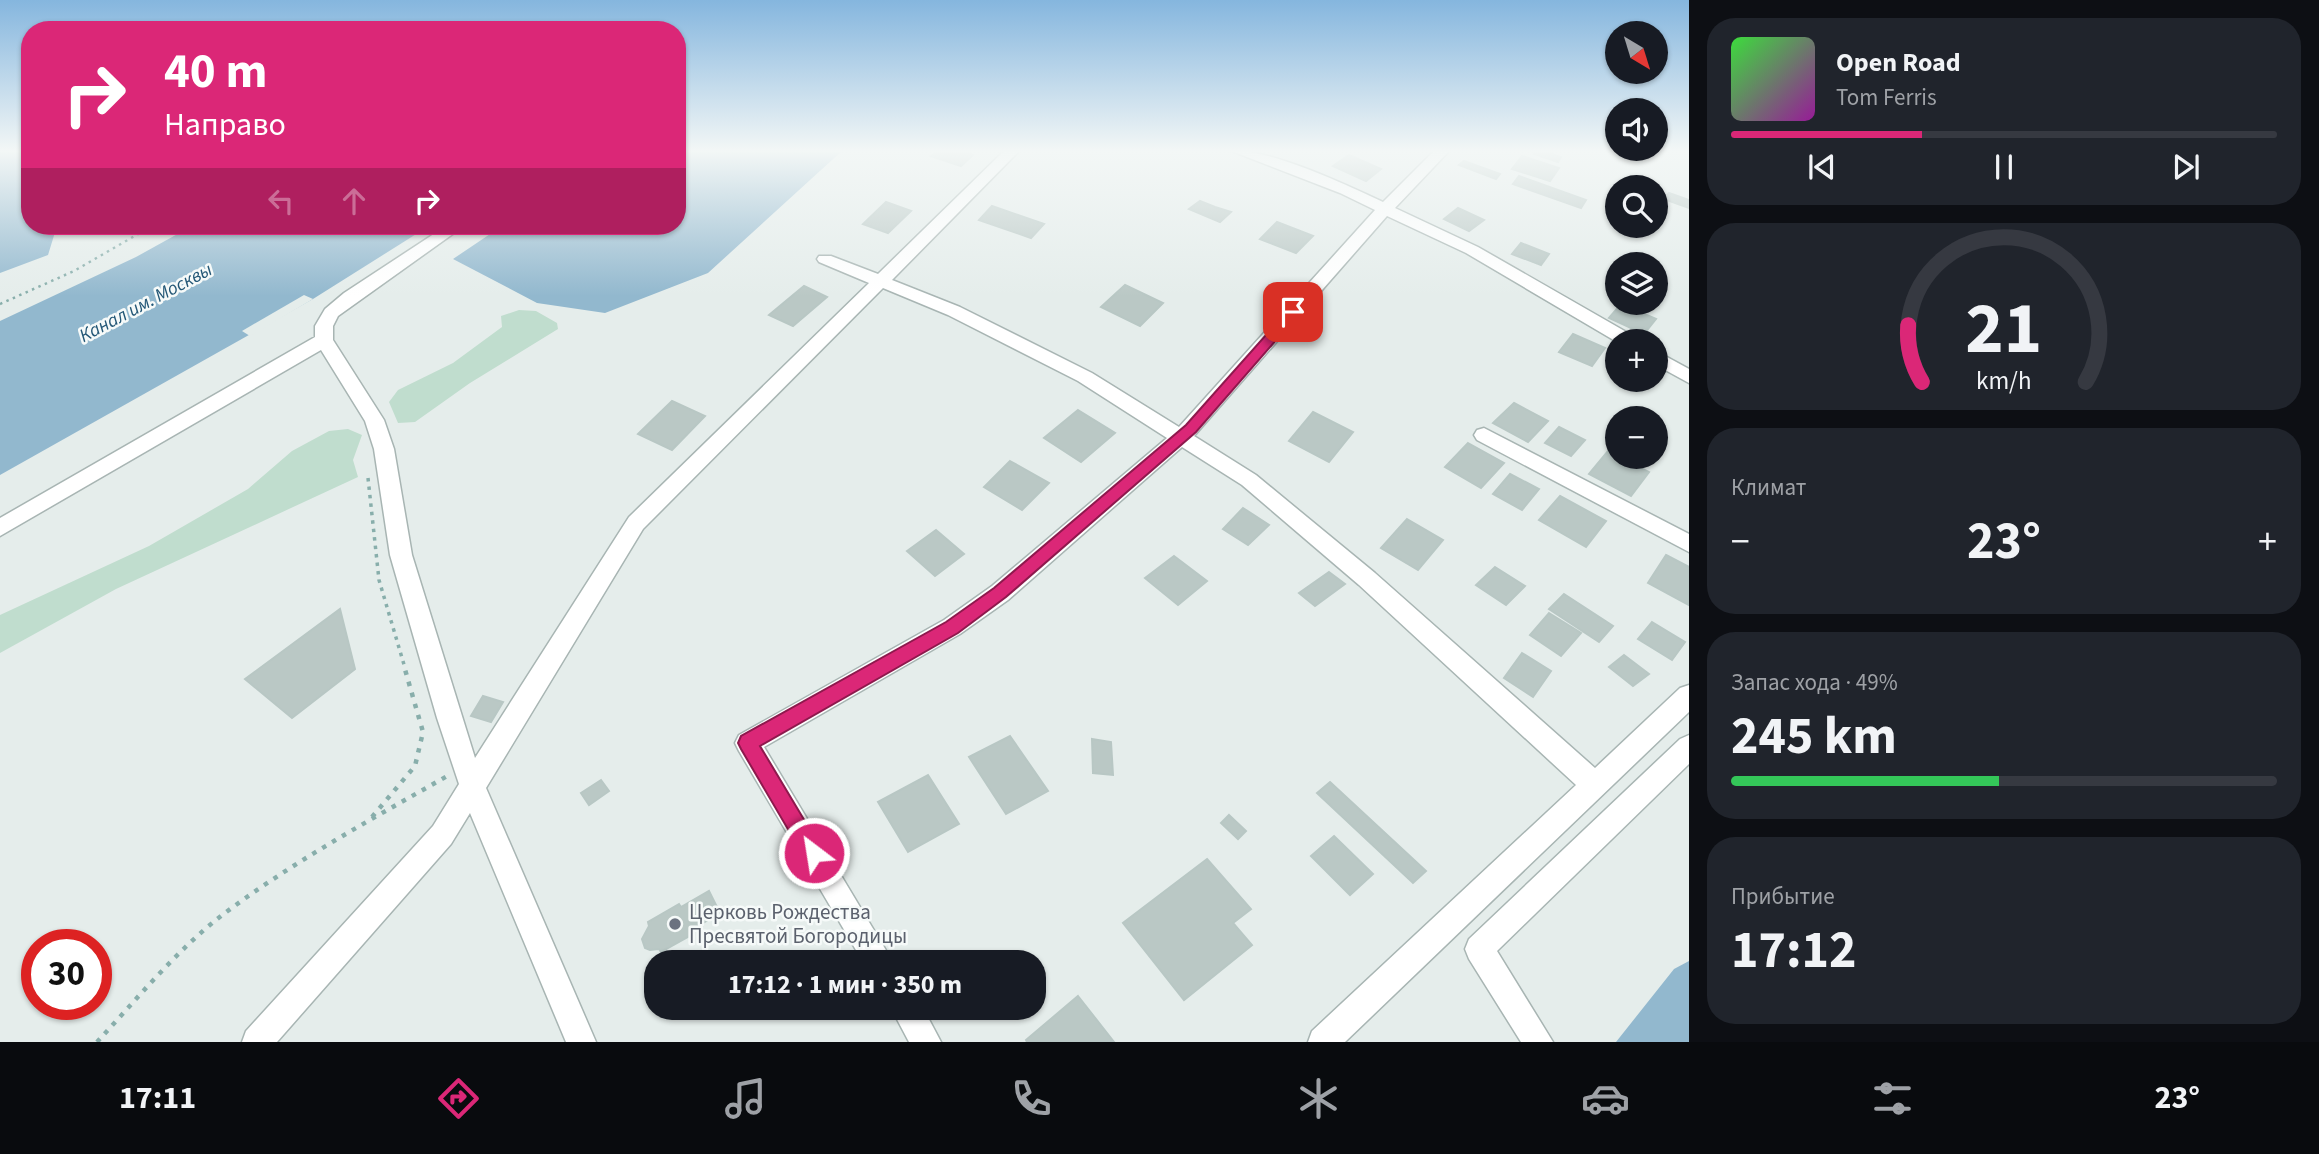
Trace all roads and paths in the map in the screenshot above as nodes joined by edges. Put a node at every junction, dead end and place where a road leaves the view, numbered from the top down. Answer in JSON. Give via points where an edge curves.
{"nodes":[{"id":1,"x":964,"y":199,"type":"edge"},
{"id":2,"x":1363,"y":199,"type":"edge"},
{"id":3,"x":1394,"y":199,"type":"edge"},
{"id":4,"x":1385,"y":208,"type":"junction"},
{"id":5,"x":136,"y":235,"type":"edge"},
{"id":6,"x":443,"y":235,"type":"edge"},
{"id":7,"x":825,"y":259,"type":"dead end"},
{"id":8,"x":881,"y":280,"type":"junction"},
{"id":9,"x":0,"y":304,"type":"edge"},
{"id":10,"x":1608,"y":329,"type":"edge"},
{"id":11,"x":324,"y":340,"type":"junction"},
{"id":12,"x":1668,"y":364,"type":"edge"},
{"id":13,"x":1689,"y":377,"type":"edge"},
{"id":14,"x":1484,"y":435,"type":"dead end"},
{"id":15,"x":1181,"y":437,"type":"junction"},
{"id":16,"x":369,"y":472,"type":"dead end"},
{"id":17,"x":0,"y":528,"type":"edge"},
{"id":18,"x":1689,"y":544,"type":"edge"},
{"id":19,"x":1689,"y":696,"type":"edge"},
{"id":20,"x":1689,"y":747,"type":"edge"},
{"id":21,"x":470,"y":777,"type":"junction"},
{"id":22,"x":1596,"y":786,"type":"junction"},
{"id":23,"x":370,"y":819,"type":"junction"},
{"id":24,"x":872,"y":950,"type":"edge"},
{"id":25,"x":913,"y":1020,"type":"edge"},
{"id":26,"x":97,"y":1042,"type":"edge"},
{"id":27,"x":257,"y":1042,"type":"edge"},
{"id":28,"x":581,"y":1042,"type":"edge"},
{"id":29,"x":926,"y":1042,"type":"edge"},
{"id":30,"x":1323,"y":1042,"type":"edge"},
{"id":31,"x":1538,"y":1042,"type":"edge"}],
"edges":[{"from":1,"to":8,"type":"street"},
{"from":2,"to":4,"type":"street"},
{"from":3,"to":4,"type":"street"},
{"from":4,"to":10,"type":"street","via":[[1472,250]]},
{"from":4,"to":15,"type":"street"},
{"from":5,"to":9,"type":"path","via":[[74,271]]},
{"from":6,"to":11,"type":"street","via":[[331,313],[324,326]]},
{"from":7,"to":8,"type":"street"},
{"from":8,"to":15,"type":"street","via":[[1085,377]]},
{"from":8,"to":21,"type":"street","via":[[636,523]]},
{"from":11,"to":17,"type":"street"},
{"from":11,"to":21,"type":"street","via":[[374,420],[384,449],[401,555]]},
{"from":12,"to":13,"type":"street"},
{"from":14,"to":18,"type":"street"},
{"from":15,"to":22,"type":"street","via":[[1249,480],[1367,579]]},
{"from":15,"to":24,"type":"street","via":[[1000,593],[952,627],[748,743]]},
{"from":16,"to":23,"type":"path","via":[[379,580],[423,732],[415,766]]},
{"from":19,"to":22,"type":"street"},
{"from":20,"to":31,"type":"street","via":[[1479,949]]},
{"from":21,"to":23,"type":"path"},
{"from":21,"to":27,"type":"street","via":[[442,835]]},
{"from":21,"to":28,"type":"street"},
{"from":22,"to":30,"type":"street"},
{"from":23,"to":26,"type":"path","via":[[220,917]]},
{"from":25,"to":29,"type":"street"}]}
